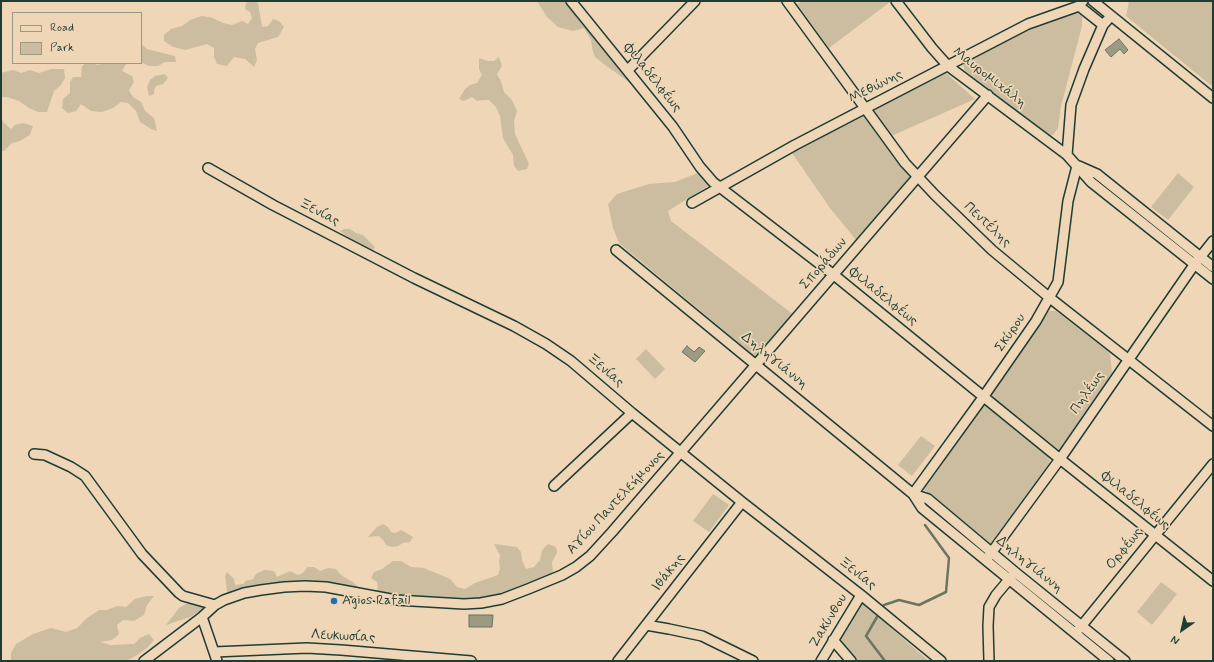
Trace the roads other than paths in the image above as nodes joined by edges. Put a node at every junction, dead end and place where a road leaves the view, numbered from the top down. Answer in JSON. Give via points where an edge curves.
{"nodes":[{"id":1,"x":571,"y":1,"type":"edge"},
{"id":2,"x":695,"y":1,"type":"edge"},
{"id":3,"x":787,"y":1,"type":"edge"},
{"id":4,"x":896,"y":1,"type":"edge"},
{"id":5,"x":1093,"y":1,"type":"edge"},
{"id":6,"x":1081,"y":3,"type":"edge"},
{"id":7,"x":1111,"y":16,"type":"junction"},
{"id":8,"x":1103,"y":25,"type":"junction"},
{"id":9,"x":948,"y":66,"type":"junction"},
{"id":10,"x":628,"y":70,"type":"junction"},
{"id":11,"x":988,"y":95,"type":"junction"},
{"id":12,"x":1213,"y":98,"type":"edge"},
{"id":13,"x":866,"y":108,"type":"junction"},
{"id":14,"x":1067,"y":155,"type":"junction"},
{"id":15,"x":1077,"y":166,"type":"junction"},
{"id":16,"x":208,"y":168,"type":"dead end"},
{"id":17,"x":917,"y":177,"type":"junction"},
{"id":18,"x":720,"y":187,"type":"junction"},
{"id":19,"x":692,"y":203,"type":"dead end"},
{"id":20,"x":1213,"y":241,"type":"edge"},
{"id":21,"x":616,"y":250,"type":"dead end"},
{"id":22,"x":1200,"y":257,"type":"junction"},
{"id":23,"x":1194,"y":264,"type":"junction"},
{"id":24,"x":1213,"y":267,"type":"edge"},
{"id":25,"x":834,"y":275,"type":"junction"},
{"id":26,"x":1213,"y":280,"type":"edge"},
{"id":27,"x":1050,"y":298,"type":"junction"},
{"id":28,"x":1129,"y":359,"type":"junction"},
{"id":29,"x":756,"y":365,"type":"junction"},
{"id":30,"x":984,"y":396,"type":"junction"},
{"id":31,"x":632,"y":413,"type":"junction"},
{"id":32,"x":1213,"y":426,"type":"edge"},
{"id":33,"x":681,"y":452,"type":"junction"},
{"id":34,"x":34,"y":454,"type":"dead end"},
{"id":35,"x":1060,"y":459,"type":"junction"},
{"id":36,"x":1213,"y":464,"type":"edge"},
{"id":37,"x":554,"y":486,"type":"dead end"},
{"id":38,"x":913,"y":494,"type":"junction"},
{"id":39,"x":742,"y":502,"type":"junction"},
{"id":40,"x":1155,"y":534,"type":"junction"},
{"id":41,"x":992,"y":552,"type":"junction"},
{"id":42,"x":986,"y":560,"type":"junction"},
{"id":43,"x":1015,"y":572,"type":"junction"},
{"id":44,"x":1009,"y":580,"type":"junction"},
{"id":45,"x":1213,"y":581,"type":"edge"},
{"id":46,"x":861,"y":595,"type":"junction"},
{"id":47,"x":214,"y":605,"type":"junction"},
{"id":48,"x":202,"y":617,"type":"junction"},
{"id":49,"x":646,"y":625,"type":"junction"},
{"id":50,"x":1082,"y":625,"type":"junction"},
{"id":51,"x":1075,"y":634,"type":"junction"},
{"id":52,"x":833,"y":640,"type":"junction"},
{"id":53,"x":215,"y":657,"type":"edge"},
{"id":54,"x":147,"y":660,"type":"edge"},
{"id":55,"x":471,"y":661,"type":"edge"},
{"id":56,"x":618,"y":661,"type":"edge"},
{"id":57,"x":753,"y":661,"type":"edge"},
{"id":58,"x":821,"y":661,"type":"edge"},
{"id":59,"x":851,"y":661,"type":"edge"},
{"id":60,"x":941,"y":661,"type":"edge"},
{"id":61,"x":989,"y":661,"type":"edge"},
{"id":62,"x":1109,"y":661,"type":"edge"},
{"id":63,"x":1125,"y":661,"type":"edge"}],
"edges":[{"from":1,"to":10,"type":"street","name":"Φιλαδελφέως"},
{"from":2,"to":10,"type":"street"},
{"from":3,"to":13,"type":"street","name":"Πεντέλης"},
{"from":4,"to":9,"type":"street","name":"Μαυρομιχάλη"},
{"from":5,"to":7,"type":"street"},
{"from":6,"to":8,"type":"street","name":"Μεθώνης"},
{"from":6,"to":9,"type":"street","name":"Μεθώνης","via":[[1028,24]]},
{"from":7,"to":8,"type":"street"},
{"from":7,"to":12,"type":"street"},
{"from":8,"to":14,"type":"street","via":[[1071,105]]},
{"from":9,"to":11,"type":"street","name":"Μαυρομιχάλη"},
{"from":9,"to":13,"type":"street","name":"Μεθώνης"},
{"from":10,"to":18,"type":"street","name":"Φιλαδελφέως","via":[[673,126],[700,167]]},
{"from":11,"to":14,"type":"street","name":"Μαυρομιχάλη"},
{"from":11,"to":17,"type":"street","name":"Σποράδων"},
{"from":13,"to":17,"type":"street","name":"Πεντέλης","via":[[892,147]]},
{"from":13,"to":18,"type":"street","name":"Μεθώνης"},
{"from":14,"to":15,"type":"street","name":"Μαυρομιχάλη"},
{"from":15,"to":22,"type":"street","name":"Μαυρομιχάλη","via":[[1097,174]]},
{"from":15,"to":23,"type":"street","name":"Μαυρομιχάλη","via":[[1091,182]]},
{"from":15,"to":27,"type":"street","name":"Σκύρου","via":[[1068,201],[1058,282]]},
{"from":16,"to":31,"type":"street","name":"Ξενίας","via":[[273,205],[546,344],[582,369]]},
{"from":17,"to":25,"type":"street","name":"Σποράδων"},
{"from":17,"to":27,"type":"street","name":"Πεντέλης","via":[[992,250]]},
{"from":18,"to":19,"type":"street","name":"Μεθώνης"},
{"from":18,"to":25,"type":"street","name":"Φιλαδελφέως"},
{"from":20,"to":22,"type":"street","name":"Πηλέως"},
{"from":21,"to":29,"type":"street","name":"Δηληγιάννη"},
{"from":22,"to":23,"type":"street","name":"Πηλέως"},
{"from":22,"to":24,"type":"street","name":"Μαυρομιχάλη"},
{"from":23,"to":26,"type":"street","name":"Μαυρομιχάλη"},
{"from":23,"to":28,"type":"street","name":"Πηλέως"},
{"from":25,"to":29,"type":"street","name":"Σποράδων"},
{"from":25,"to":30,"type":"street","name":"Φιλαδελφέως"},
{"from":27,"to":28,"type":"street","name":"Πεντέλης"},
{"from":27,"to":30,"type":"street","name":"Σκύρου"},
{"from":28,"to":32,"type":"street","name":"Πεντέλης"},
{"from":28,"to":35,"type":"street","name":"Πηλέως"},
{"from":29,"to":33,"type":"street","name":"Σποράδων"},
{"from":29,"to":38,"type":"street","name":"Δηληγιάννη"},
{"from":30,"to":35,"type":"street","name":"Φιλαδελφέως"},
{"from":30,"to":38,"type":"street","name":"Σκύρου"},
{"from":31,"to":33,"type":"street","name":"Ξενίας"},
{"from":31,"to":37,"type":"street"},
{"from":33,"to":39,"type":"street","name":"Ξενίας"},
{"from":33,"to":47,"type":"street","name":"Αγίου Παντελεήμονος","via":[[583,562],[562,575],[502,599],[464,604],[396,600],[298,586],[244,593]]},
{"from":34,"to":47,"type":"street","via":[[45,455],[85,476],[142,554],[179,592],[183,596]]},
{"from":35,"to":40,"type":"street","name":"Φιλαδελφέως"},
{"from":35,"to":41,"type":"street","name":"Πηλέως"},
{"from":36,"to":40,"type":"street","name":"Ορφέως"},
{"from":38,"to":41,"type":"street","name":"Δηληγιάννη","via":[[928,499]]},
{"from":38,"to":42,"type":"street","name":"Δηληγιάννη","via":[[922,508]]},
{"from":39,"to":46,"type":"street","name":"Ξενίας"},
{"from":39,"to":49,"type":"street","name":"Ιθάκης"},
{"from":40,"to":45,"type":"street","name":"Φιλαδελφέως"},
{"from":40,"to":50,"type":"street","name":"Ορφέως"},
{"from":41,"to":42,"type":"street","name":"Πηλέως"},
{"from":41,"to":43,"type":"street","name":"Δηληγιάννη"},
{"from":42,"to":44,"type":"street","name":"Δηληγιάννη"},
{"from":43,"to":44,"type":"street"},
{"from":43,"to":50,"type":"street","name":"Δηληγιάννη"},
{"from":44,"to":51,"type":"street","name":"Δηληγιάννη"},
{"from":44,"to":61,"type":"street","via":[[989,607]]},
{"from":46,"to":52,"type":"street","name":"Ζακύνθου"},
{"from":46,"to":60,"type":"street","name":"Ξενίας"},
{"from":47,"to":48,"type":"street","name":"Αγίου Παντελεήμονος"},
{"from":48,"to":53,"type":"street"},
{"from":48,"to":54,"type":"street","name":"Αγίου Παντελεήμονος"},
{"from":49,"to":56,"type":"street","name":"Ιθάκης"},
{"from":49,"to":57,"type":"street","via":[[702,636]]},
{"from":50,"to":51,"type":"street","name":"Ορφέως"},
{"from":50,"to":63,"type":"street","name":"Δηληγιάννη"},
{"from":51,"to":62,"type":"street","name":"Δηληγιάννη"},
{"from":52,"to":58,"type":"street","name":"Ζακύνθου"},
{"from":52,"to":59,"type":"street"},
{"from":53,"to":55,"type":"street","name":"Λευκωσίας","via":[[307,648]]}]}
